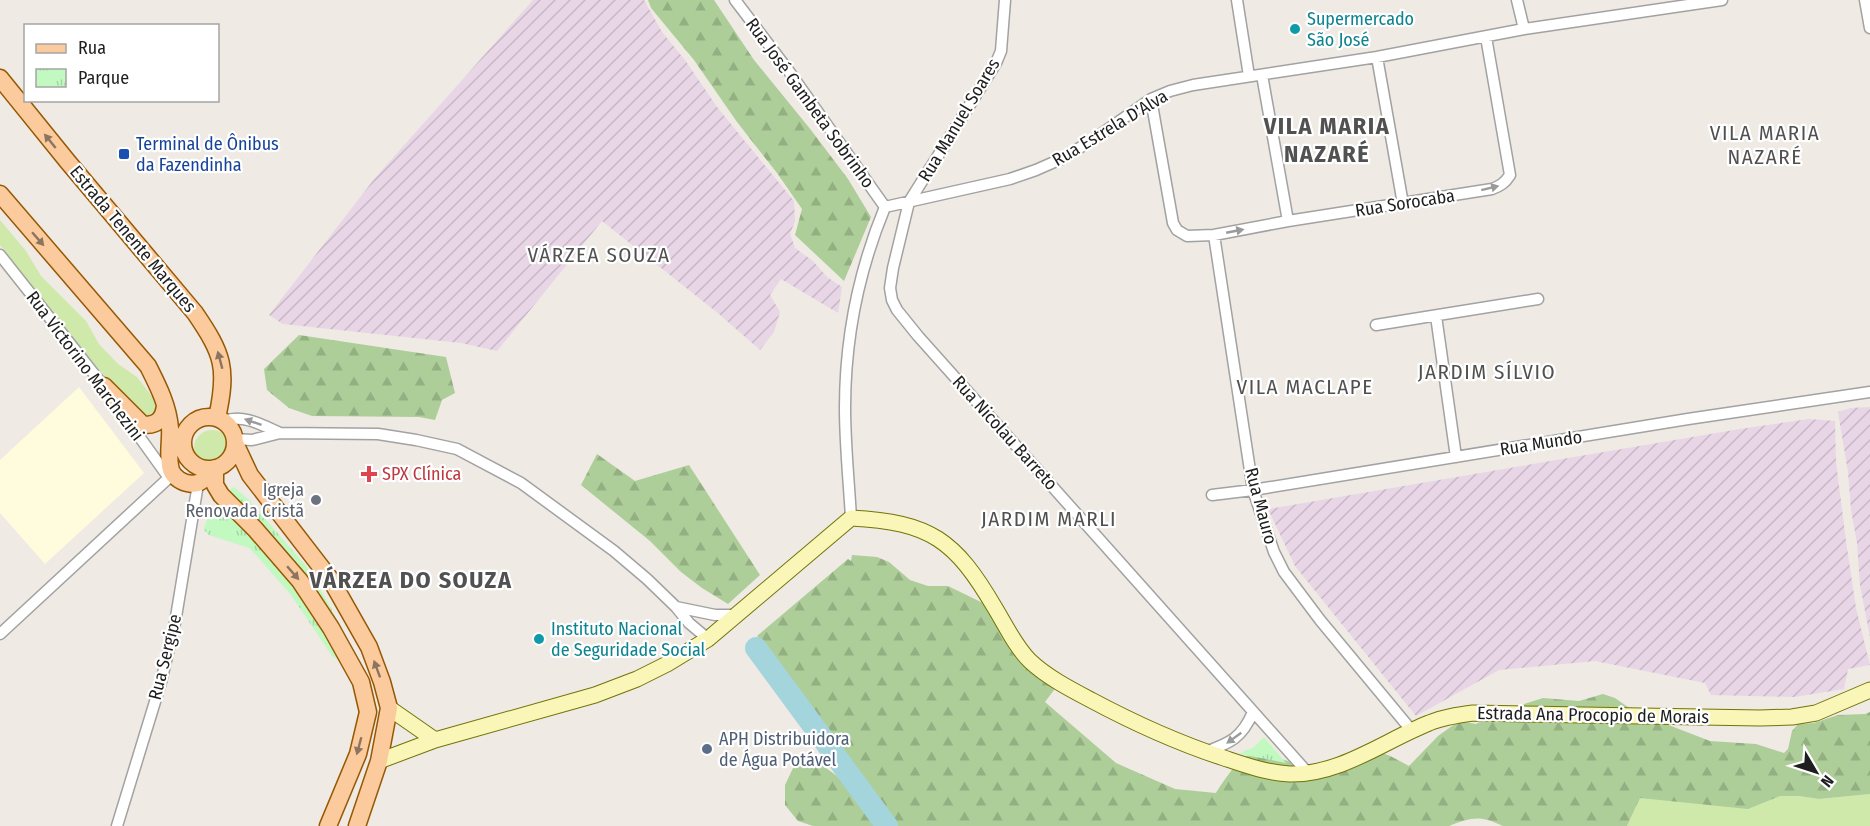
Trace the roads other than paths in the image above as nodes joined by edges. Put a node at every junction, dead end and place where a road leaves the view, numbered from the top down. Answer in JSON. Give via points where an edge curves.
{"nodes":[{"id":1,"x":735,"y":0,"type":"edge"},
{"id":2,"x":1005,"y":0,"type":"edge"},
{"id":3,"x":1237,"y":0,"type":"edge"},
{"id":4,"x":1517,"y":0,"type":"edge"},
{"id":5,"x":1722,"y":0,"type":"edge"},
{"id":6,"x":1865,"y":0,"type":"edge"},
{"id":7,"x":1870,"y":28,"type":"edge"},
{"id":8,"x":1524,"y":29,"type":"junction"},
{"id":9,"x":1486,"y":37,"type":"junction"},
{"id":10,"x":1377,"y":57,"type":"junction"},
{"id":11,"x":1262,"y":75,"type":"junction"},
{"id":12,"x":1249,"y":76,"type":"junction"},
{"id":13,"x":0,"y":78,"type":"edge"},
{"id":14,"x":1151,"y":99,"type":"junction"},
{"id":15,"x":0,"y":194,"type":"edge"},
{"id":16,"x":909,"y":202,"type":"junction"},
{"id":17,"x":1402,"y":204,"type":"junction"},
{"id":18,"x":885,"y":207,"type":"junction"},
{"id":19,"x":1288,"y":221,"type":"junction"},
{"id":20,"x":1214,"y":235,"type":"junction"},
{"id":21,"x":0,"y":255,"type":"edge"},
{"id":22,"x":1538,"y":299,"type":"dead end"},
{"id":23,"x":1436,"y":316,"type":"junction"},
{"id":24,"x":1376,"y":326,"type":"dead end"},
{"id":25,"x":1870,"y":380,"type":"edge"},
{"id":26,"x":104,"y":386,"type":"junction"},
{"id":27,"x":1867,"y":392,"type":"edge"},
{"id":28,"x":165,"y":405,"type":"junction"},
{"id":29,"x":221,"y":420,"type":"junction"},
{"id":30,"x":280,"y":433,"type":"junction"},
{"id":31,"x":184,"y":435,"type":"junction"},
{"id":32,"x":235,"y":441,"type":"junction"},
{"id":33,"x":170,"y":450,"type":"junction"},
{"id":34,"x":1456,"y":457,"type":"junction"},
{"id":35,"x":211,"y":468,"type":"junction"},
{"id":36,"x":171,"y":476,"type":"junction"},
{"id":37,"x":198,"y":484,"type":"junction"},
{"id":38,"x":1253,"y":490,"type":"junction"},
{"id":39,"x":1212,"y":495,"type":"dead end"},
{"id":40,"x":851,"y":518,"type":"junction"},
{"id":41,"x":676,"y":607,"type":"junction"},
{"id":42,"x":736,"y":615,"type":"junction"},
{"id":43,"x":0,"y":634,"type":"edge"},
{"id":44,"x":708,"y":639,"type":"junction"},
{"id":45,"x":1870,"y":690,"type":"edge"},
{"id":46,"x":389,"y":708,"type":"junction"},
{"id":47,"x":1253,"y":712,"type":"junction"},
{"id":48,"x":1412,"y":730,"type":"junction"},
{"id":49,"x":435,"y":740,"type":"junction"},
{"id":50,"x":1204,"y":752,"type":"junction"},
{"id":51,"x":378,"y":761,"type":"junction"},
{"id":52,"x":1308,"y":773,"type":"junction"},
{"id":53,"x":116,"y":824,"type":"edge"},
{"id":54,"x":328,"y":826,"type":"edge"},
{"id":55,"x":357,"y":826,"type":"edge"}],
"edges":[{"from":1,"to":18,"type":"street","name":"Rua José Gambeta Sobrinho"},
{"from":2,"to":16,"type":"street","name":"Rua Manuel Soares","via":[[1002,44],[996,63]]},
{"from":3,"to":12,"type":"street"},
{"from":4,"to":8,"type":"street"},
{"from":5,"to":8,"type":"street","name":"Rua Estrela D'Alva"},
{"from":6,"to":7,"type":"street"},
{"from":8,"to":9,"type":"street","name":"Rua Estrela D'Alva"},
{"from":9,"to":10,"type":"street","name":"Rua Estrela D'Alva"},
{"from":17,"to":9,"type":"street","name":"Rua Sorocaba","one_way":true,"via":[[1492,189],[1510,175]]},
{"from":10,"to":11,"type":"street","name":"Rua Estrela D'Alva"},
{"from":10,"to":17,"type":"street"},
{"from":11,"to":12,"type":"street","name":"Rua Estrela D'Alva"},
{"from":11,"to":19,"type":"street"},
{"from":12,"to":14,"type":"street","name":"Rua Estrela D'Alva","via":[[1170,91]]},
{"from":29,"to":13,"type":"main road","name":"Estrada Tenente Marques","one_way":true,"via":[[223,376],[213,339]]},
{"from":14,"to":16,"type":"street","name":"Rua Estrela D'Alva","via":[[1091,141],[1036,170]]},
{"from":14,"to":20,"type":"street","name":"Rua Sorocaba","via":[[1173,223],[1187,236]]},
{"from":15,"to":28,"type":"main road","one_way":true,"via":[[148,366]]},
{"from":16,"to":18,"type":"street","name":"Rua Estrela D'Alva"},
{"from":16,"to":47,"type":"street","name":"Rua Nicolau Barreto","via":[[890,288],[897,310]]},
{"from":17,"to":19,"type":"street","name":"Rua Sorocaba"},
{"from":18,"to":40,"type":"street","via":[[865,259],[849,350],[845,408]]},
{"from":20,"to":19,"type":"street","name":"Rua Sorocaba","one_way":true},
{"from":20,"to":38,"type":"street","name":"Rua Mauro"},
{"from":21,"to":26,"type":"street","name":"Rua Victorino Marchezini"},
{"from":22,"to":23,"type":"street"},
{"from":23,"to":24,"type":"street"},
{"from":23,"to":34,"type":"street"},
{"from":25,"to":27,"type":"street"},
{"from":26,"to":28,"type":"main road","via":[[141,424],[157,422],[164,415]]},
{"from":26,"to":36,"type":"street","name":"Rua Victorino Marchezini"},
{"from":27,"to":34,"type":"street","name":"Rua Mundo"},
{"from":28,"to":33,"type":"main road"},
{"from":30,"to":29,"type":"street","one_way":true,"via":[[243,419]]},
{"from":29,"to":31,"type":"main road","via":[[209,416],[194,421]]},
{"from":29,"to":32,"type":"main road","via":[[230,427]]},
{"from":30,"to":32,"type":"street"},
{"from":30,"to":41,"type":"street","via":[[378,434],[457,449],[521,483],[614,551]]},
{"from":31,"to":33,"type":"main road"},
{"from":31,"to":35,"type":"main road","via":[[187,457],[199,467]]},
{"from":32,"to":35,"type":"main road","via":[[230,458]]},
{"from":46,"to":32,"type":"main road","one_way":true,"via":[[369,647],[336,590],[250,475]]},
{"from":33,"to":36,"type":"main road"},
{"from":34,"to":38,"type":"street","name":"Rua Mundo"},
{"from":35,"to":37,"type":"main road"},
{"from":35,"to":54,"type":"main road","one_way":true,"via":[[221,495],[300,581],[361,682],[368,712],[358,754]]},
{"from":36,"to":37,"type":"main road"},
{"from":36,"to":43,"type":"street"},
{"from":37,"to":53,"type":"street","name":"Rua Sergipe","via":[[161,682]]},
{"from":38,"to":39,"type":"street","name":"Rua Mundo"},
{"from":38,"to":48,"type":"street","name":"Rua Mauro","via":[[1284,572]]},
{"from":40,"to":42,"type":"street"},
{"from":40,"to":50,"type":"street","name":"Estrada Ana Procopio de Morais","via":[[907,524],[937,538],[983,586],[1017,646],[1030,661],[1070,689],[1120,716]]},
{"from":41,"to":42,"type":"street"},
{"from":41,"to":44,"type":"street"},
{"from":42,"to":44,"type":"street"},
{"from":44,"to":49,"type":"street","via":[[647,674],[606,691]]},
{"from":45,"to":48,"type":"street","name":"Estrada Ana Procopio de Morais","via":[[1816,713],[1792,717],[1473,713]]},
{"from":46,"to":49,"type":"street"},
{"from":46,"to":51,"type":"main road"},
{"from":47,"to":50,"type":"street","one_way":true,"via":[[1237,737]]},
{"from":47,"to":52,"type":"street","name":"Rua Nicolau Barreto"},
{"from":48,"to":52,"type":"street","name":"Estrada Ana Procopio de Morais","via":[[1359,756]]},
{"from":49,"to":51,"type":"street"},
{"from":50,"to":52,"type":"street","name":"Estrada Ana Procopio de Morais","via":[[1269,772]]},
{"from":51,"to":55,"type":"main road"}]}
